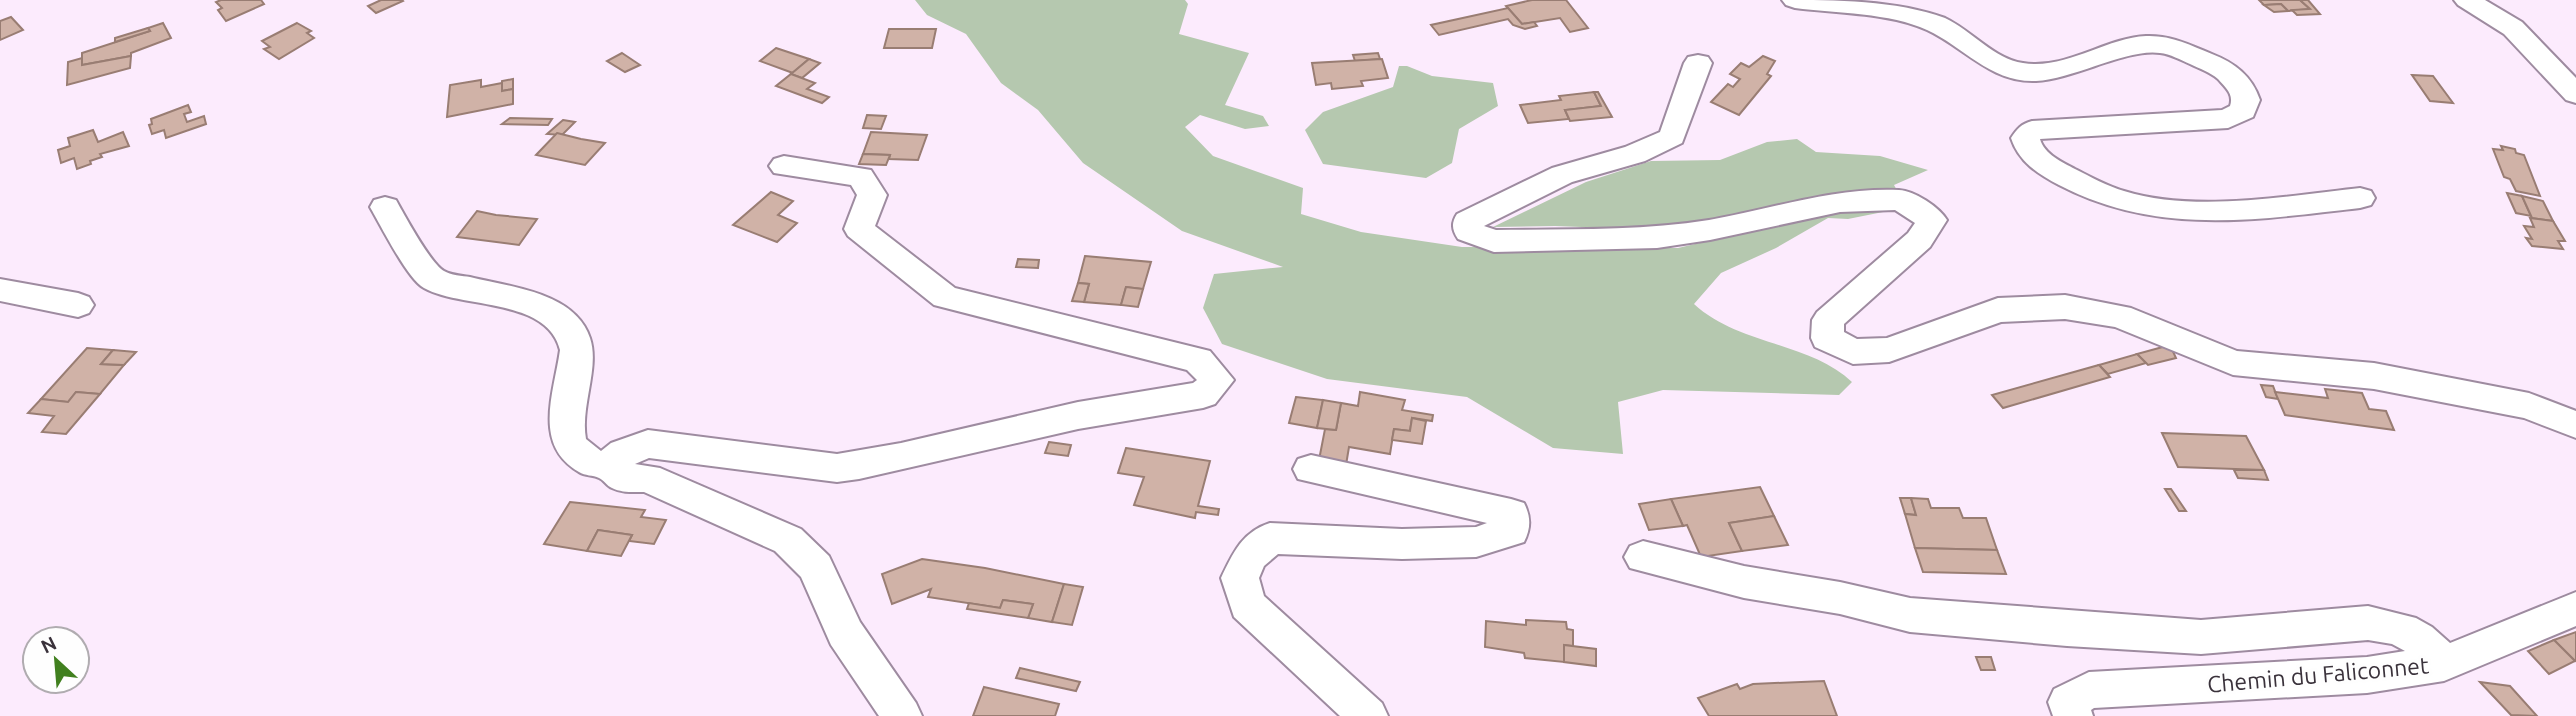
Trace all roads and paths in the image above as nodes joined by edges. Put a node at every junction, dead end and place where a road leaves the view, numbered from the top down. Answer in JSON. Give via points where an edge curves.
{"nodes":[{"id":1,"x":1795,"y":0,"type":"edge"},
{"id":2,"x":2467,"y":0,"type":"edge"},
{"id":3,"x":1698,"y":63,"type":"dead end"},
{"id":4,"x":2576,"y":94,"type":"edge"},
{"id":5,"x":784,"y":166,"type":"dead end"},
{"id":6,"x":2360,"y":198,"type":"dead end"},
{"id":7,"x":385,"y":207,"type":"dead end"},
{"id":8,"x":0,"y":290,"type":"edge"},
{"id":9,"x":78,"y":305,"type":"dead end"},
{"id":10,"x":2576,"y":425,"type":"edge"},
{"id":11,"x":609,"y":466,"type":"junction"},
{"id":12,"x":1311,"y":469,"type":"dead end"},
{"id":13,"x":1643,"y":557,"type":"dead end"},
{"id":14,"x":2576,"y":609,"type":"edge"},
{"id":15,"x":2444,"y":663,"type":"junction"},
{"id":16,"x":902,"y":716,"type":"edge"},
{"id":17,"x":1368,"y":716,"type":"edge"},
{"id":18,"x":2073,"y":716,"type":"edge"}],
"edges":[{"from":1,"to":6,"type":"street","via":[[1900,13],[1936,24],[2015,71],[2059,70],[2144,44],[2167,45],[2222,68],[2242,88],[2246,100],[2243,111],[2228,120],[2032,130],[2025,138],[2028,150],[2043,163],[2117,200],[2194,209]]},
{"from":2,"to":4,"type":"street","via":[[2513,28]]},
{"from":3,"to":10,"type":"street","via":[[1672,137],[1635,154],[1562,175],[1468,221],[1469,232],[1494,241],[1657,237],[1840,202],[1901,200],[1931,220],[1919,240],[1828,320],[1827,338],[1853,352],[1889,350],[1998,310],[2065,307],[2120,316],[2233,363],[2374,376],[2529,406]]},
{"from":5,"to":11,"type":"street","via":[[861,177],[872,195],[859,229],[945,298],[1198,360],[1217,380],[1203,395],[1131,403],[893,461],[837,468],[648,444],[623,453]]},
{"from":7,"to":11,"type":"street","via":[[412,254],[433,279],[531,303],[559,319],[573,335],[577,349],[566,423],[570,446],[592,463]]},
{"from":8,"to":9,"type":"street"},
{"from":11,"to":16,"type":"street","via":[[624,478],[647,478],[789,540],[816,567],[845,634]]},
{"from":12,"to":17,"type":"street","via":[[1511,514],[1511,531],[1476,542],[1270,538],[1250,556],[1240,578],[1248,605]]},
{"from":13,"to":15,"type":"street","via":[[1744,583],[1910,615],[2201,637],[2368,623],[2394,626],[2419,637]]},
{"from":14,"to":15,"type":"street","name":"Chemin du Faliconnet"},
{"from":15,"to":18,"type":"street","name":"Chemin du Faliconnet","via":[[2367,675],[2090,690],[2068,702]]}]}
